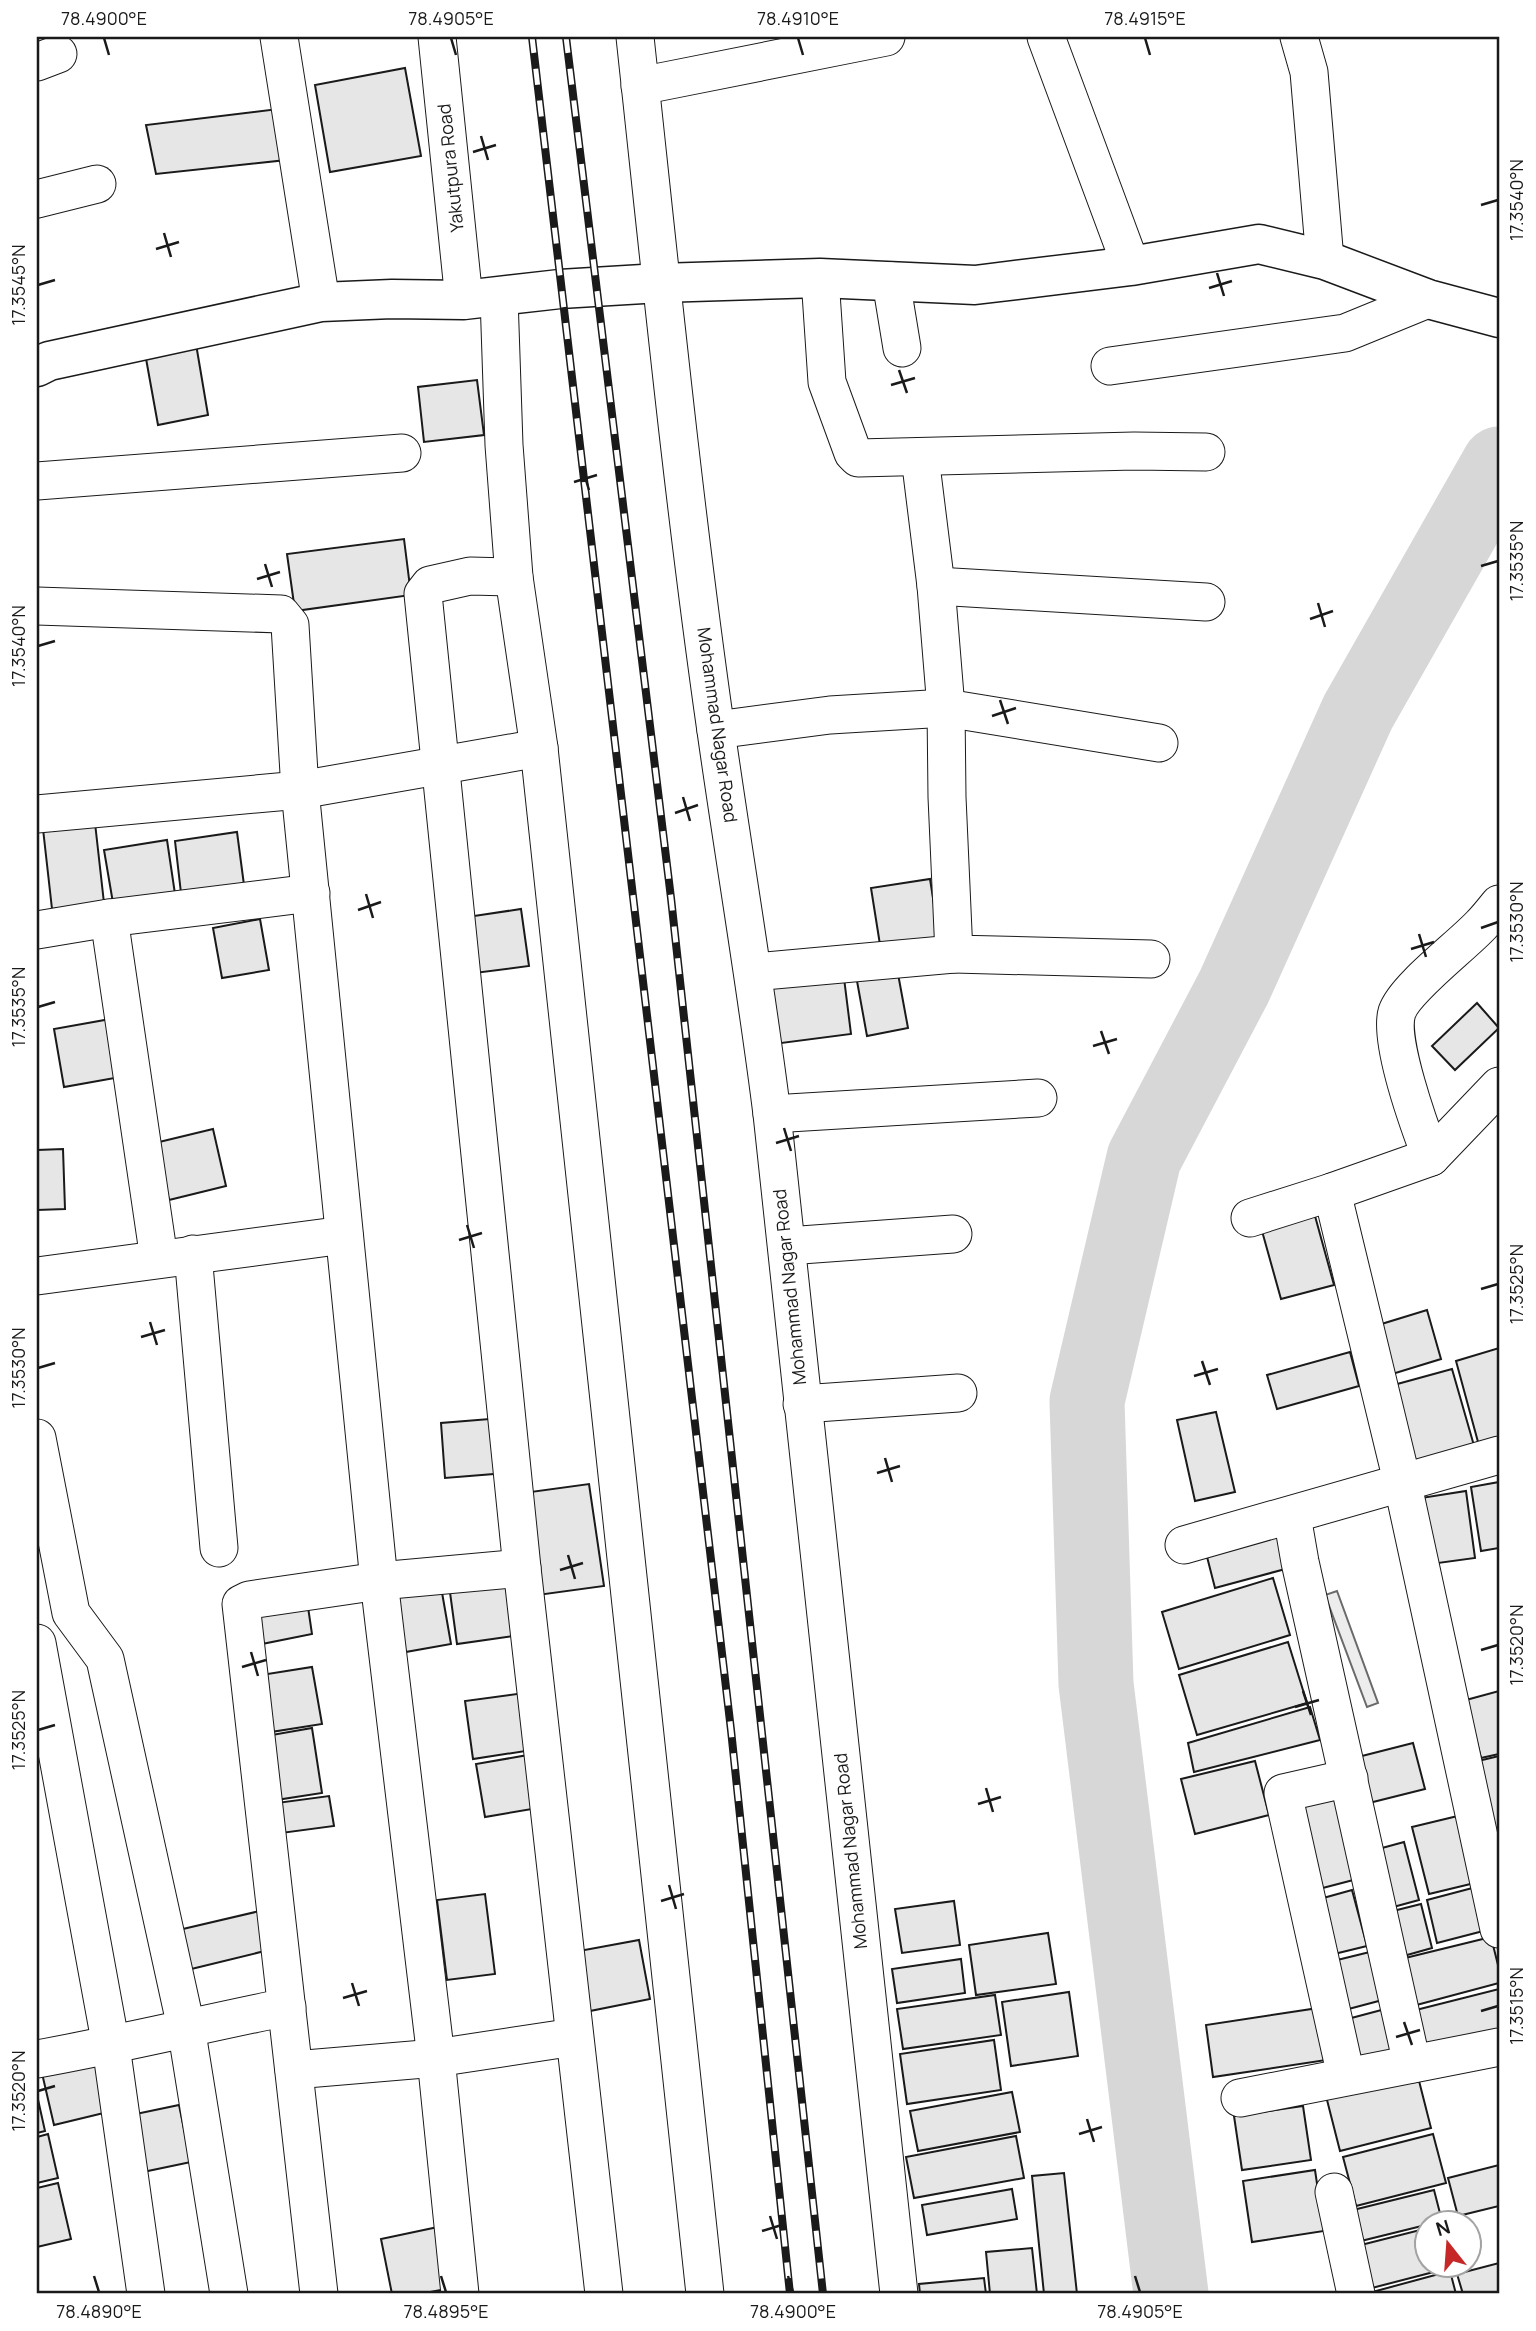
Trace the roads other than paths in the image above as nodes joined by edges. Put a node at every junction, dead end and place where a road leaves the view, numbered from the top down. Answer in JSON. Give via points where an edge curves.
{"nodes":[{"id":1,"x":279,"y":37,"type":"edge"},
{"id":2,"x":437,"y":37,"type":"edge"},
{"id":3,"x":635,"y":37,"type":"edge"},
{"id":4,"x":886,"y":37,"type":"edge"},
{"id":5,"x":1046,"y":37,"type":"edge"},
{"id":6,"x":1299,"y":37,"type":"edge"},
{"id":7,"x":640,"y":86,"type":"junction"},
{"id":8,"x":97,"y":184,"type":"dead end"},
{"id":9,"x":37,"y":199,"type":"edge"},
{"id":10,"x":1325,"y":260,"type":"junction"},
{"id":11,"x":1131,"y":266,"type":"junction"},
{"id":12,"x":820,"y":278,"type":"junction"},
{"id":13,"x":891,"y":281,"type":"junction"},
{"id":14,"x":660,"y":283,"type":"junction"},
{"id":15,"x":482,"y":298,"type":"junction"},
{"id":16,"x":1428,"y":299,"type":"junction"},
{"id":17,"x":321,"y":302,"type":"junction"},
{"id":18,"x":1499,"y":318,"type":"edge"},
{"id":19,"x":902,"y":348,"type":"dead end"},
{"id":20,"x":1110,"y":366,"type":"dead end"},
{"id":21,"x":37,"y":367,"type":"edge"},
{"id":22,"x":1206,"y":452,"type":"dead end"},
{"id":23,"x":402,"y":453,"type":"dead end"},
{"id":24,"x":920,"y":457,"type":"junction"},
{"id":25,"x":37,"y":481,"type":"edge"},
{"id":26,"x":514,"y":577,"type":"junction"},
{"id":27,"x":936,"y":586,"type":"junction"},
{"id":28,"x":1206,"y":602,"type":"dead end"},
{"id":29,"x":37,"y":606,"type":"edge"},
{"id":30,"x":946,"y":708,"type":"junction"},
{"id":31,"x":716,"y":730,"type":"junction"},
{"id":32,"x":1159,"y":743,"type":"dead end"},
{"id":33,"x":539,"y":748,"type":"junction"},
{"id":34,"x":440,"y":765,"type":"junction"},
{"id":35,"x":300,"y":790,"type":"junction"},
{"id":36,"x":37,"y":814,"type":"edge"},
{"id":37,"x":311,"y":893,"type":"junction"},
{"id":38,"x":1499,"y":904,"type":"edge"},
{"id":39,"x":110,"y":918,"type":"junction"},
{"id":40,"x":37,"y":930,"type":"edge"},
{"id":41,"x":954,"y":954,"type":"junction"},
{"id":42,"x":1151,"y":959,"type":"dead end"},
{"id":43,"x":754,"y":972,"type":"junction"},
{"id":44,"x":1499,"y":1086,"type":"edge"},
{"id":45,"x":1038,"y":1098,"type":"dead end"},
{"id":46,"x":772,"y":1114,"type":"junction"},
{"id":47,"x":1431,"y":1157,"type":"junction"},
{"id":48,"x":1332,"y":1192,"type":"junction"},
{"id":49,"x":1250,"y":1218,"type":"dead end"},
{"id":50,"x":953,"y":1234,"type":"dead end"},
{"id":51,"x":344,"y":1235,"type":"junction"},
{"id":52,"x":787,"y":1246,"type":"junction"},
{"id":53,"x":176,"y":1256,"type":"junction"},
{"id":54,"x":37,"y":1276,"type":"edge"},
{"id":55,"x":958,"y":1393,"type":"dead end"},
{"id":56,"x":802,"y":1404,"type":"junction"},
{"id":57,"x":37,"y":1438,"type":"edge"},
{"id":58,"x":1499,"y":1455,"type":"edge"},
{"id":59,"x":1402,"y":1481,"type":"junction"},
{"id":60,"x":1292,"y":1516,"type":"junction"},
{"id":61,"x":1184,"y":1545,"type":"dead end"},
{"id":62,"x":219,"y":1548,"type":"dead end"},
{"id":63,"x":522,"y":1568,"type":"junction"},
{"id":64,"x":379,"y":1581,"type":"junction"},
{"id":65,"x":85,"y":1632,"type":"junction"},
{"id":66,"x":37,"y":1643,"type":"edge"},
{"id":67,"x":1349,"y":1778,"type":"junction"},
{"id":68,"x":1499,"y":1929,"type":"edge"},
{"id":69,"x":287,"y":2007,"type":"junction"},
{"id":70,"x":186,"y":2027,"type":"junction"},
{"id":71,"x":574,"y":2037,"type":"junction"},
{"id":72,"x":111,"y":2046,"type":"junction"},
{"id":73,"x":1499,"y":2047,"type":"edge"},
{"id":74,"x":436,"y":2058,"type":"junction"},
{"id":75,"x":37,"y":2059,"type":"edge"},
{"id":76,"x":1412,"y":2064,"type":"junction"},
{"id":77,"x":294,"y":2070,"type":"junction"},
{"id":78,"x":1346,"y":2076,"type":"junction"},
{"id":79,"x":1240,"y":2098,"type":"dead end"},
{"id":80,"x":1334,"y":2192,"type":"dead end"},
{"id":81,"x":146,"y":2294,"type":"edge"},
{"id":82,"x":229,"y":2294,"type":"edge"},
{"id":83,"x":319,"y":2294,"type":"edge"},
{"id":84,"x":460,"y":2294,"type":"edge"},
{"id":85,"x":604,"y":2294,"type":"edge"},
{"id":86,"x":705,"y":2294,"type":"edge"},
{"id":87,"x":899,"y":2294,"type":"edge"},
{"id":88,"x":1356,"y":2294,"type":"edge"}],
"edges":[{"from":1,"to":17,"type":"street"},
{"from":2,"to":15,"type":"street","name":"Yakutpura Road"},
{"from":3,"to":7,"type":"street","name":"Mohammad Nagar Road"},
{"from":4,"to":7,"type":"street"},
{"from":5,"to":11,"type":"street"},
{"from":6,"to":10,"type":"street","via":[[1310,72]]},
{"from":7,"to":14,"type":"street","name":"Mohammad Nagar Road"},
{"from":8,"to":9,"type":"street"},
{"from":10,"to":11,"type":"main road","via":[[1259,244]]},
{"from":10,"to":16,"type":"main road"},
{"from":11,"to":13,"type":"main road","via":[[975,285]]},
{"from":12,"to":13,"type":"main road"},
{"from":12,"to":14,"type":"main road"},
{"from":12,"to":24,"type":"street","via":[[827,382],[853,453],[858,458]]},
{"from":13,"to":19,"type":"street"},
{"from":14,"to":15,"type":"main road"},
{"from":14,"to":31,"type":"street","name":"Mohammad Nagar Road"},
{"from":15,"to":17,"type":"main road"},
{"from":15,"to":26,"type":"street","name":"Yakutpura Road","via":[[504,445]]},
{"from":16,"to":18,"type":"main road"},
{"from":16,"to":20,"type":"street","via":[[1345,333]]},
{"from":17,"to":21,"type":"main road"},
{"from":22,"to":24,"type":"street"},
{"from":23,"to":25,"type":"street"},
{"from":24,"to":27,"type":"street"},
{"from":26,"to":33,"type":"street","name":"Yakutpura Road"},
{"from":26,"to":34,"type":"street","via":[[470,576],[430,585],[423,594]]},
{"from":27,"to":28,"type":"street"},
{"from":27,"to":30,"type":"street"},
{"from":29,"to":35,"type":"street","via":[[281,614],[290,625]]},
{"from":30,"to":31,"type":"street","via":[[830,715]]},
{"from":30,"to":32,"type":"street"},
{"from":30,"to":41,"type":"street"},
{"from":31,"to":43,"type":"street","name":"Mohammad Nagar Road"},
{"from":33,"to":34,"type":"street"},
{"from":33,"to":86,"type":"street","name":"Yakutpura Road"},
{"from":34,"to":35,"type":"street"},
{"from":34,"to":63,"type":"street"},
{"from":35,"to":36,"type":"street"},
{"from":35,"to":37,"type":"street"},
{"from":37,"to":39,"type":"street"},
{"from":37,"to":51,"type":"street"},
{"from":38,"to":47,"type":"street","via":[[1398,1010],[1394,1026],[1412,1105]]},
{"from":39,"to":40,"type":"street"},
{"from":39,"to":53,"type":"street"},
{"from":41,"to":42,"type":"street"},
{"from":41,"to":43,"type":"street"},
{"from":43,"to":46,"type":"street","name":"Mohammad Nagar Road"},
{"from":44,"to":47,"type":"street"},
{"from":45,"to":46,"type":"street"},
{"from":46,"to":52,"type":"street","name":"Mohammad Nagar Road"},
{"from":47,"to":48,"type":"street"},
{"from":48,"to":49,"type":"street"},
{"from":48,"to":59,"type":"street"},
{"from":50,"to":52,"type":"street"},
{"from":51,"to":53,"type":"street"},
{"from":51,"to":64,"type":"street"},
{"from":52,"to":56,"type":"street","name":"Mohammad Nagar Road"},
{"from":53,"to":54,"type":"street"},
{"from":53,"to":62,"type":"street"},
{"from":55,"to":56,"type":"street"},
{"from":56,"to":87,"type":"street","name":"Mohammad Nagar Road"},
{"from":57,"to":65,"type":"street","via":[[71,1613]]},
{"from":58,"to":59,"type":"street"},
{"from":59,"to":60,"type":"street"},
{"from":59,"to":68,"type":"street"},
{"from":60,"to":61,"type":"street"},
{"from":60,"to":67,"type":"street"},
{"from":63,"to":64,"type":"street"},
{"from":63,"to":71,"type":"street"},
{"from":64,"to":69,"type":"street","via":[[242,1604]]},
{"from":64,"to":74,"type":"street"},
{"from":65,"to":66,"type":"street"},
{"from":65,"to":70,"type":"street","via":[[106,1659]]},
{"from":66,"to":72,"type":"street"},
{"from":67,"to":76,"type":"street"},
{"from":67,"to":78,"type":"street","via":[[1283,1793]]},
{"from":69,"to":70,"type":"street"},
{"from":69,"to":77,"type":"street"},
{"from":70,"to":72,"type":"street"},
{"from":70,"to":82,"type":"street"},
{"from":71,"to":74,"type":"street"},
{"from":71,"to":85,"type":"street"},
{"from":72,"to":75,"type":"street"},
{"from":72,"to":81,"type":"street"},
{"from":73,"to":76,"type":"street"},
{"from":74,"to":77,"type":"street"},
{"from":74,"to":84,"type":"street"},
{"from":76,"to":78,"type":"street"},
{"from":77,"to":83,"type":"street"},
{"from":78,"to":79,"type":"street"},
{"from":80,"to":88,"type":"street"}]}
